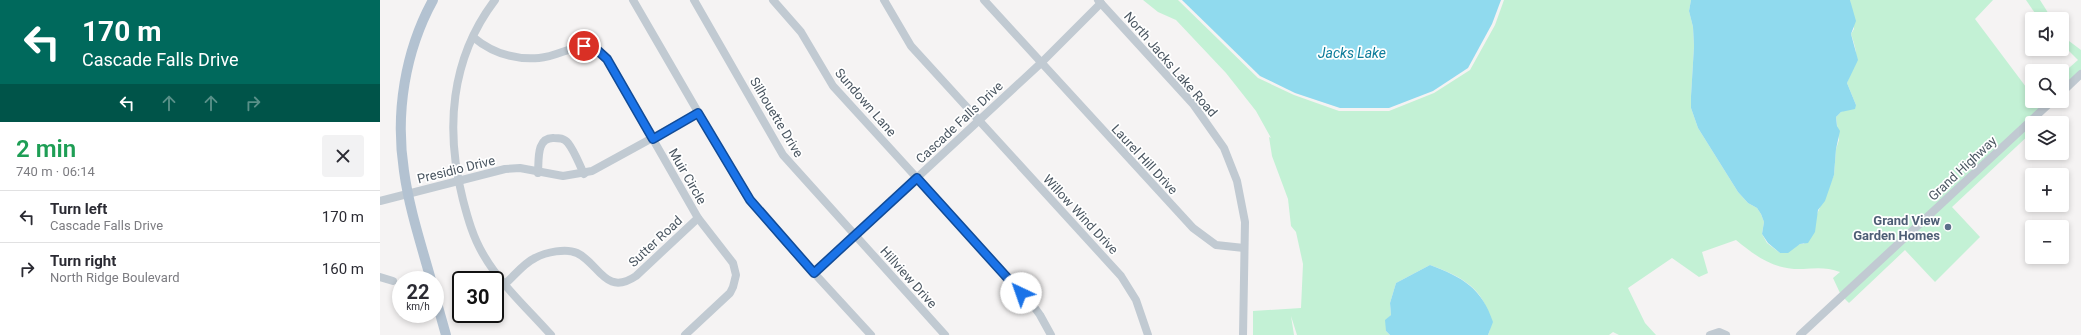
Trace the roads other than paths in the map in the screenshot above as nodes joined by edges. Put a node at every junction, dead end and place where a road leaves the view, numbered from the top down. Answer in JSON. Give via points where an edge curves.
{"nodes":[{"id":1,"x":433,"y":0,"type":"edge"},
{"id":2,"x":494,"y":0,"type":"edge"},
{"id":3,"x":633,"y":0,"type":"edge"},
{"id":4,"x":694,"y":0,"type":"edge"},
{"id":5,"x":773,"y":0,"type":"edge"},
{"id":6,"x":884,"y":0,"type":"edge"},
{"id":7,"x":984,"y":0,"type":"edge"},
{"id":8,"x":1099,"y":2,"type":"edge"},
{"id":9,"x":473,"y":37,"type":"junction"},
{"id":10,"x":1041,"y":63,"type":"junction"},
{"id":11,"x":2081,"y":74,"type":"edge"},
{"id":12,"x":2069,"y":85,"type":"edge"},
{"id":13,"x":2044,"y":108,"type":"edge"},
{"id":14,"x":698,"y":113,"type":"junction"},
{"id":15,"x":979,"y":120,"type":"junction"},
{"id":16,"x":653,"y":139,"type":"junction"},
{"id":17,"x":538,"y":172,"type":"junction"},
{"id":18,"x":584,"y":174,"type":"junction"},
{"id":19,"x":917,"y":178,"type":"junction"},
{"id":20,"x":458,"y":180,"type":"junction"},
{"id":21,"x":408,"y":194,"type":"junction"},
{"id":22,"x":380,"y":201,"type":"edge"},
{"id":23,"x":698,"y":218,"type":"junction"},
{"id":24,"x":855,"y":235,"type":"junction"},
{"id":25,"x":1244,"y":248,"type":"junction"},
{"id":26,"x":429,"y":271,"type":"edge"},
{"id":27,"x":814,"y":273,"type":"junction"},
{"id":28,"x":380,"y":277,"type":"edge"},
{"id":29,"x":392,"y":281,"type":"edge"},
{"id":30,"x":505,"y":284,"type":"junction"},
{"id":31,"x":443,"y":323,"type":"edge"},
{"id":32,"x":446,"y":335,"type":"edge"},
{"id":33,"x":551,"y":335,"type":"edge"},
{"id":34,"x":685,"y":335,"type":"edge"},
{"id":35,"x":871,"y":335,"type":"edge"},
{"id":36,"x":945,"y":335,"type":"edge"},
{"id":37,"x":1051,"y":335,"type":"edge"},
{"id":38,"x":1148,"y":335,"type":"edge"},
{"id":39,"x":1243,"y":335,"type":"edge"},
{"id":40,"x":1710,"y":335,"type":"edge"},
{"id":41,"x":1726,"y":335,"type":"edge"},
{"id":42,"x":1800,"y":335,"type":"edge"}],
"edges":[{"from":1,"to":21,"type":"main road","via":[[418,34],[406,74],[403,95],[401,148]]},
{"from":2,"to":9,"type":"street"},
{"from":3,"to":14,"type":"street"},
{"from":4,"to":24,"type":"street","name":"Silhouette Drive","via":[[783,155]]},
{"from":5,"to":19,"type":"street","name":"Sundown Lane","via":[[801,32],[833,86]]},
{"from":6,"to":15,"type":"street","name":"Willow Wind Drive","via":[[911,46]]},
{"from":7,"to":10,"type":"street","name":"Laurel Hill Drive"},
{"from":8,"to":10,"type":"street","name":"Cascade Falls Drive"},
{"from":8,"to":25,"type":"street","name":"North Jacks Lake Road","via":[[1193,104],[1224,148],[1237,181],[1244,222]]},
{"from":9,"to":16,"type":"street","name":"Muir Circle","via":[[500,53],[520,58],[551,56],[578,46],[596,49],[607,59]]},
{"from":9,"to":20,"type":"street","via":[[460,71],[454,105],[453,143]]},
{"from":10,"to":15,"type":"street","name":"Cascade Falls Drive"},
{"from":10,"to":25,"type":"street","name":"Laurel Hill Drive","via":[[1200,236],[1216,245]]},
{"from":11,"to":12,"type":"street"},
{"from":13,"to":42,"type":"street","name":"Grand Highway"},
{"from":14,"to":16,"type":"street","name":"Presidio Drive"},
{"from":14,"to":27,"type":"street","via":[[752,202]]},
{"from":15,"to":19,"type":"street","name":"Cascade Falls Drive"},
{"from":15,"to":38,"type":"street","name":"Willow Wind Drive","via":[[1121,276],[1139,307]]},
{"from":16,"to":18,"type":"street","name":"Presidio Drive"},
{"from":16,"to":23,"type":"street","name":"Muir Circle"},
{"from":17,"to":18,"type":"street","name":"Presidio Drive","via":[[563,176]]},
{"from":17,"to":18,"type":"street","via":[[541,145],[551,137],[560,138],[568,143]]},
{"from":17,"to":20,"type":"street","name":"Presidio Drive","via":[[512,168]]},
{"from":19,"to":24,"type":"street","name":"Cascade Falls Drive"},
{"from":19,"to":37,"type":"street","name":"Sundown Lane","via":[[1032,304]]},
{"from":20,"to":21,"type":"street","name":"Presidio Drive"},
{"from":20,"to":30,"type":"street","via":[[476,240],[492,268]]},
{"from":21,"to":22,"type":"street","name":"Presidio Drive"},
{"from":21,"to":26,"type":"main road"},
{"from":23,"to":30,"type":"street","name":"Sutter Road","via":[[636,276],[625,281],[607,280],[582,256],[564,251],[536,257]]},
{"from":23,"to":34,"type":"street","name":"Muir Circle","via":[[733,263],[736,281],[730,293]]},
{"from":24,"to":27,"type":"street","name":"Cascade Falls Drive"},
{"from":24,"to":36,"type":"street","name":"Hillview Drive"},
{"from":25,"to":39,"type":"street","name":"North Jacks Lake Road"},
{"from":27,"to":35,"type":"street"},
{"from":28,"to":29,"type":"street"},
{"from":30,"to":33,"type":"street"},
{"from":31,"to":32,"type":"main road"},
{"from":40,"to":41,"type":"street","via":[[1719,332]]}]}
